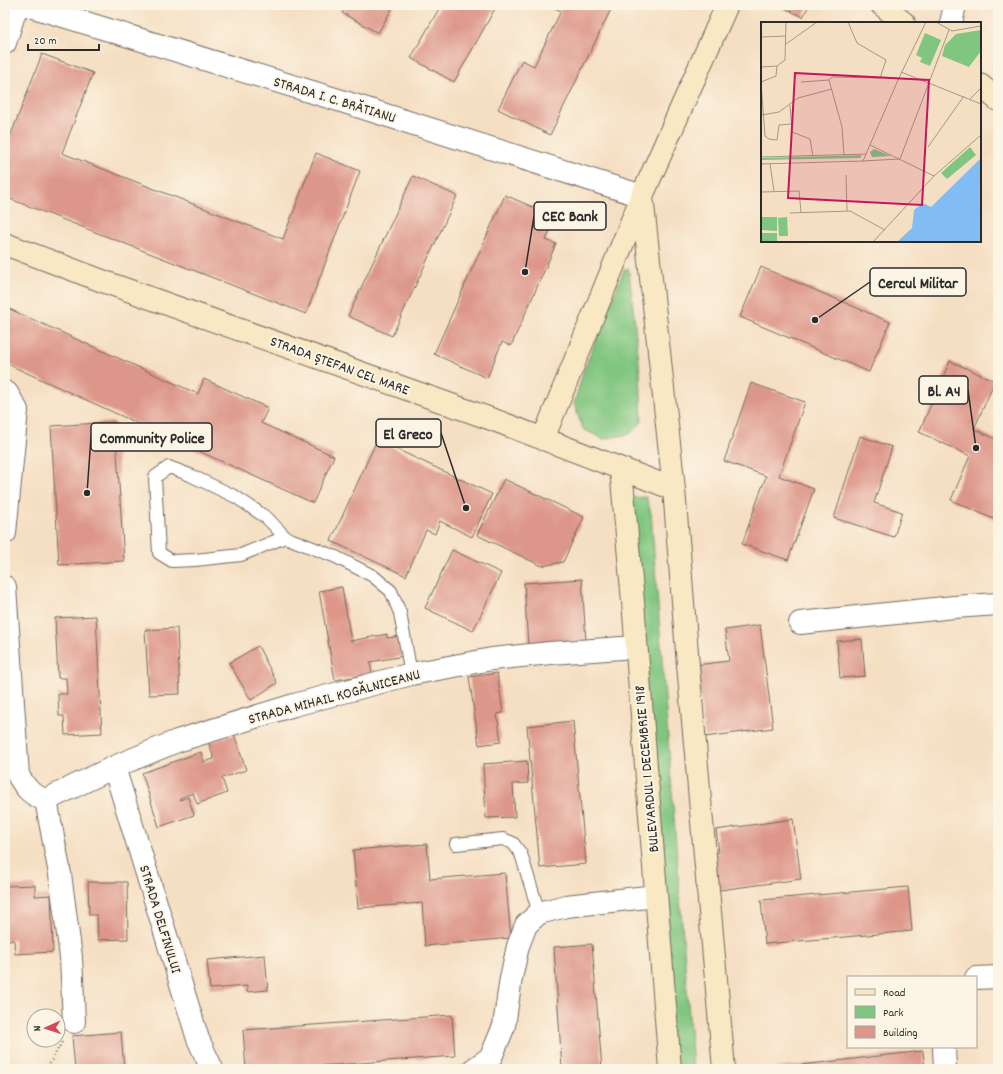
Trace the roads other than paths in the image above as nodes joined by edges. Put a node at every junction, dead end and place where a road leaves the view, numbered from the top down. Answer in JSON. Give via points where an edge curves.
{"nodes":[{"id":1,"x":17,"y":5,"type":"edge"},
{"id":2,"x":27,"y":5,"type":"edge"},
{"id":3,"x":727,"y":5,"type":"edge"},
{"id":4,"x":882,"y":5,"type":"edge"},
{"id":5,"x":955,"y":5,"type":"edge"},
{"id":6,"x":903,"y":22,"type":"edge"},
{"id":7,"x":951,"y":22,"type":"edge"},
{"id":8,"x":5,"y":43,"type":"edge"},
{"id":9,"x":981,"y":86,"type":"edge"},
{"id":10,"x":998,"y":100,"type":"edge"},
{"id":11,"x":642,"y":196,"type":"junction"},
{"id":12,"x":5,"y":244,"type":"edge"},
{"id":13,"x":5,"y":392,"type":"edge"},
{"id":14,"x":543,"y":438,"type":"junction"},
{"id":15,"x":621,"y":468,"type":"junction"},
{"id":16,"x":674,"y":489,"type":"junction"},
{"id":17,"x":5,"y":533,"type":"edge"},
{"id":18,"x":285,"y":537,"type":"junction"},
{"id":19,"x":5,"y":587,"type":"edge"},
{"id":20,"x":998,"y":604,"type":"edge"},
{"id":21,"x":800,"y":623,"type":"dead end"},
{"id":22,"x":636,"y":647,"type":"junction"},
{"id":23,"x":411,"y":674,"type":"junction"},
{"id":24,"x":114,"y":768,"type":"junction"},
{"id":25,"x":46,"y":800,"type":"junction"},
{"id":26,"x":456,"y":844,"type":"dead end"},
{"id":27,"x":656,"y":896,"type":"junction"},
{"id":28,"x":539,"y":913,"type":"junction"},
{"id":29,"x":998,"y":977,"type":"edge"},
{"id":30,"x":977,"y":978,"type":"edge"},
{"id":31,"x":74,"y":1022,"type":"road end"},
{"id":32,"x":944,"y":1048,"type":"edge"},
{"id":33,"x":212,"y":1069,"type":"edge"},
{"id":34,"x":474,"y":1069,"type":"edge"},
{"id":35,"x":670,"y":1069,"type":"edge"},
{"id":36,"x":724,"y":1069,"type":"edge"},
{"id":37,"x":945,"y":1069,"type":"edge"}],
"edges":[{"from":1,"to":8,"type":"street"},
{"from":2,"to":11,"type":"street","name":"STRADA I. C. BRĂTIANU"},
{"from":3,"to":11,"type":"main road"},
{"from":4,"to":6,"type":"main road"},
{"from":5,"to":7,"type":"street"},
{"from":9,"to":10,"type":"main road"},
{"from":11,"to":14,"type":"main road"},
{"from":11,"to":16,"type":"main road"},
{"from":12,"to":14,"type":"main road","name":"STRADA ȘTEFAN CEL MARE"},
{"from":13,"to":17,"type":"street","via":[[17,410]]},
{"from":14,"to":15,"type":"main road","name":"STRADA ȘTEFAN CEL MARE"},
{"from":15,"to":16,"type":"main road","name":"STRADA ȘTEFAN CEL MARE"},
{"from":15,"to":22,"type":"main road","name":"BULEVARDUL 1 DECEMBRIE 1918"},
{"from":16,"to":36,"type":"main road"},
{"from":18,"to":18,"type":"lane","via":[[241,555],[172,561],[159,553],[155,477],[168,467],[190,475],[236,497],[267,518]]},
{"from":18,"to":23,"type":"lane","via":[[336,557],[373,576],[391,591],[400,613]]},
{"from":19,"to":25,"type":"street","via":[[18,775],[25,788]]},
{"from":20,"to":21,"type":"street"},
{"from":22,"to":23,"type":"street","name":"STRADA MIHAIL KOGĂLNICEANU","via":[[513,657]]},
{"from":22,"to":27,"type":"main road","name":"BULEVARDUL 1 DECEMBRIE 1918"},
{"from":23,"to":24,"type":"street","name":"STRADA MIHAIL KOGĂLNICEANU","via":[[249,718],[177,741]]},
{"from":24,"to":25,"type":"street","name":"STRADA MIHAIL KOGĂLNICEANU"},
{"from":24,"to":33,"type":"street","name":"STRADA DELFINULUI","via":[[198,1039]]},
{"from":25,"to":31,"type":"street","via":[[60,874],[70,950]]},
{"from":26,"to":28,"type":"lane","via":[[503,839],[512,843],[521,854]]},
{"from":27,"to":28,"type":"street","via":[[566,906]]},
{"from":27,"to":35,"type":"main road","name":"BULEVARDUL 1 DECEMBRIE 1918"},
{"from":28,"to":34,"type":"street","via":[[526,925],[518,946],[502,1032],[491,1057]]},
{"from":29,"to":30,"type":"street"},
{"from":32,"to":37,"type":"street"}]}
